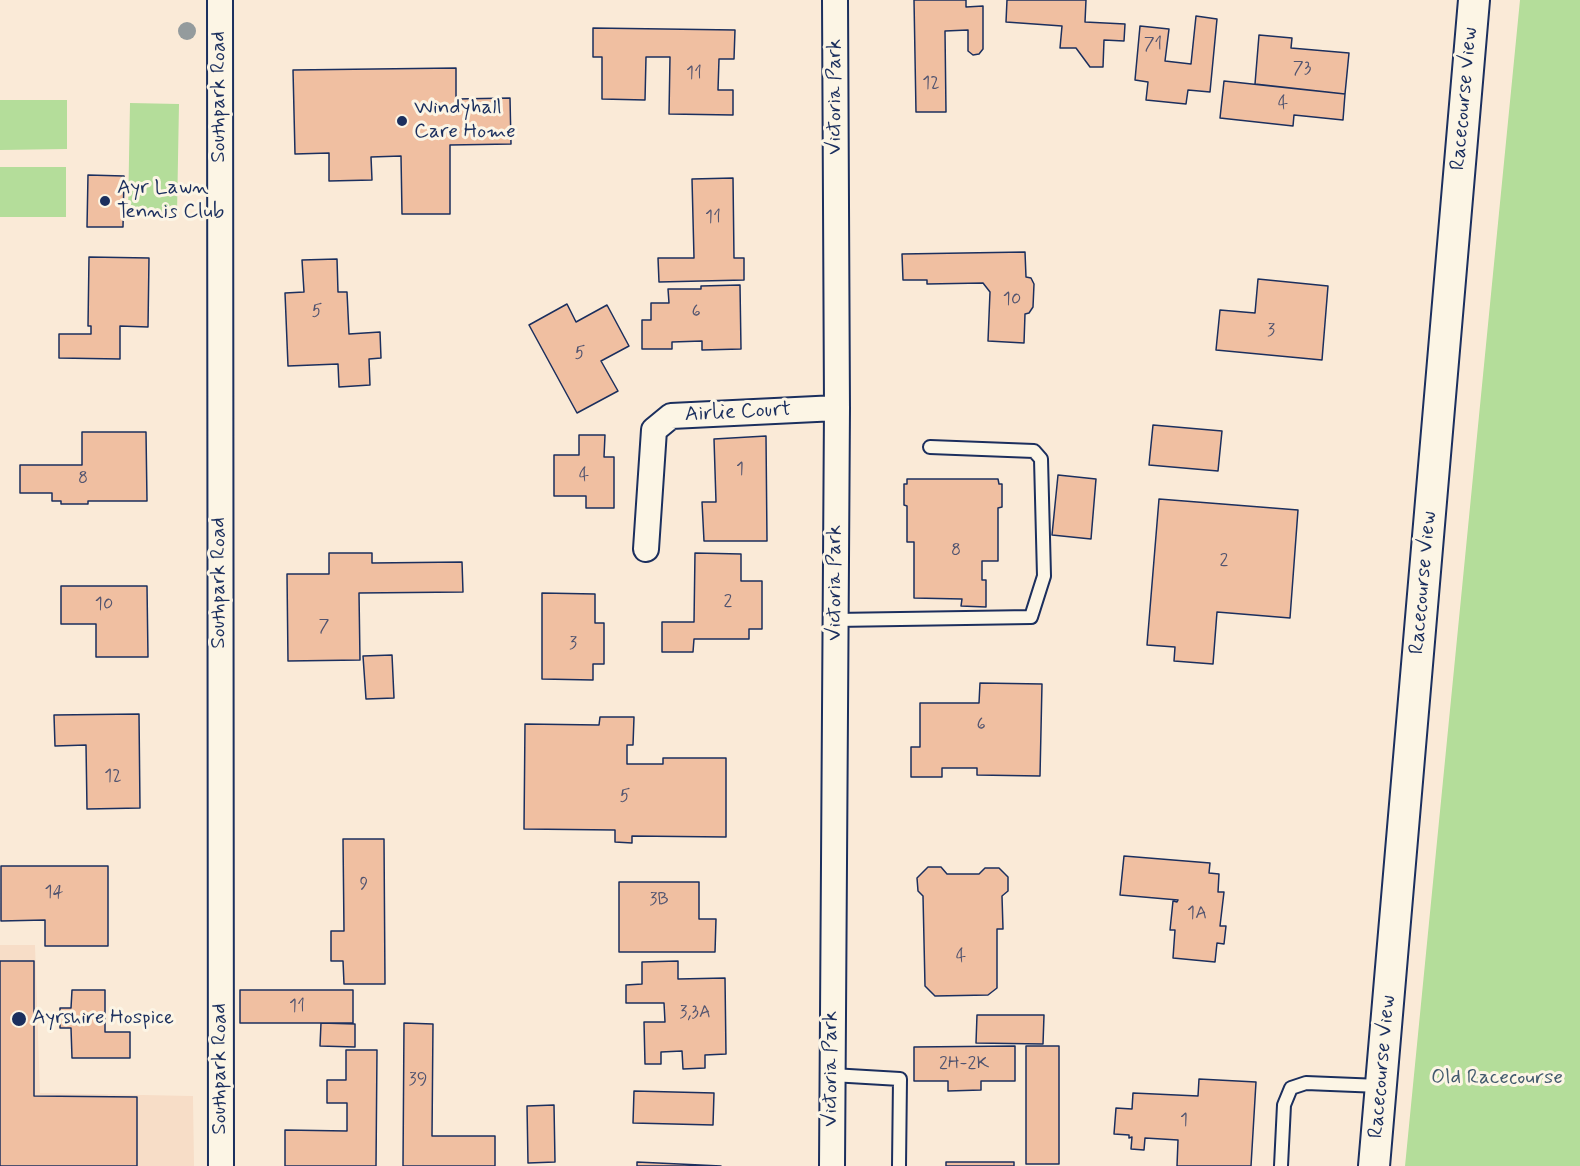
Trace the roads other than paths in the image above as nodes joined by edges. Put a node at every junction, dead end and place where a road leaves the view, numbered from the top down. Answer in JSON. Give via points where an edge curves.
{"nodes":[{"id":1,"x":220,"y":0,"type":"edge"},
{"id":2,"x":835,"y":0,"type":"edge"},
{"id":3,"x":1474,"y":0,"type":"edge"},
{"id":4,"x":837,"y":408,"type":"junction"},
{"id":5,"x":930,"y":447,"type":"dead end"},
{"id":6,"x":646,"y":549,"type":"dead end"},
{"id":7,"x":835,"y":620,"type":"junction"},
{"id":8,"x":832,"y":1075,"type":"junction"},
{"id":9,"x":1381,"y":1086,"type":"junction"},
{"id":10,"x":221,"y":1166,"type":"edge"},
{"id":11,"x":832,"y":1166,"type":"edge"},
{"id":12,"x":899,"y":1166,"type":"edge"},
{"id":13,"x":1281,"y":1166,"type":"edge"},
{"id":14,"x":1374,"y":1166,"type":"edge"}],
"edges":[{"from":1,"to":10,"type":"street","name":"Southpark Road"},
{"from":2,"to":4,"type":"street","name":"Victoria Park"},
{"from":3,"to":9,"type":"street","name":"Racecourse View"},
{"from":4,"to":6,"type":"street","name":"Airlie Court","via":[[671,417],[654,430]]},
{"from":4,"to":7,"type":"street","name":"Victoria Park"},
{"from":5,"to":7,"type":"lane","via":[[1034,451],[1041,459],[1044,576],[1031,616]]},
{"from":7,"to":8,"type":"street","name":"Victoria Park"},
{"from":8,"to":11,"type":"street","name":"Victoria Park"},
{"from":8,"to":12,"type":"lane","via":[[900,1079]]},
{"from":9,"to":13,"type":"lane","via":[[1306,1083],[1291,1088],[1284,1105]]},
{"from":9,"to":14,"type":"street","name":"Racecourse View"}]}
